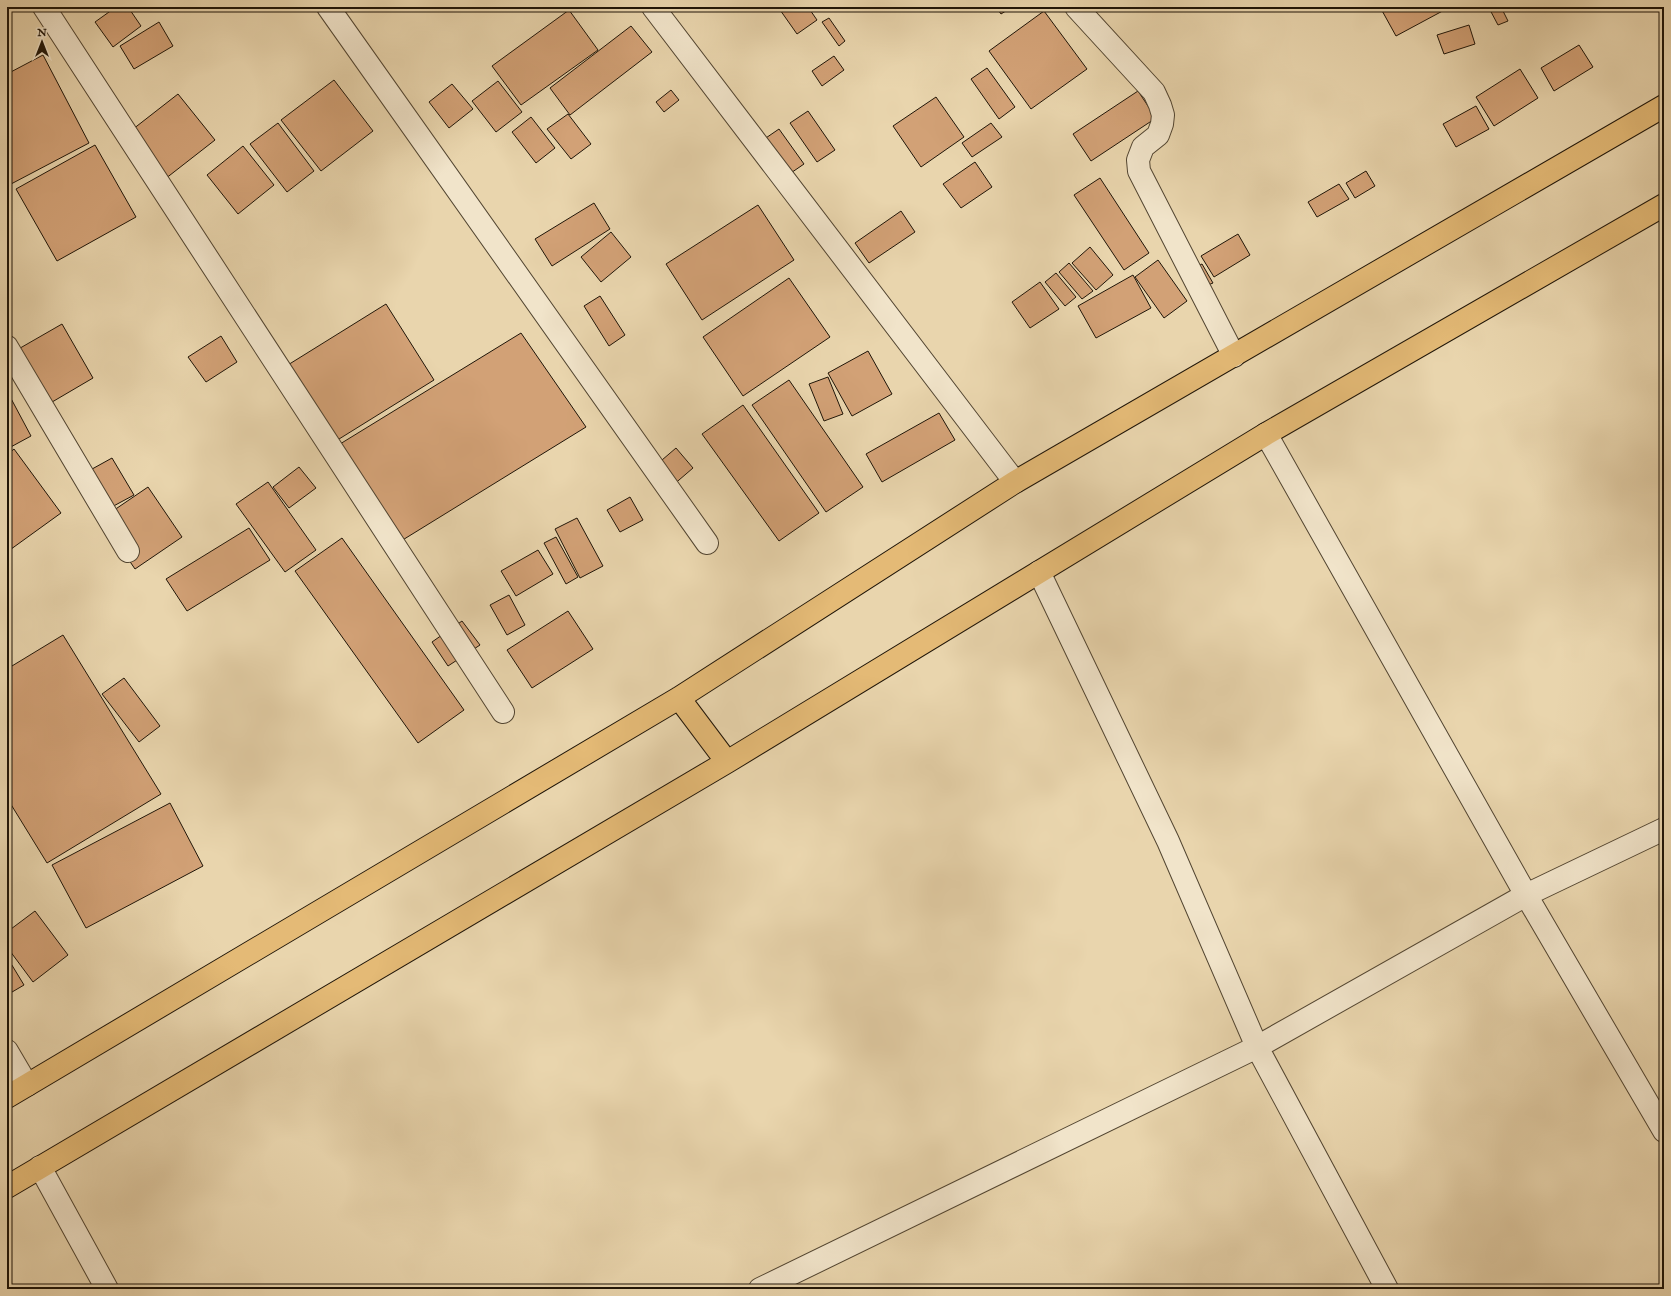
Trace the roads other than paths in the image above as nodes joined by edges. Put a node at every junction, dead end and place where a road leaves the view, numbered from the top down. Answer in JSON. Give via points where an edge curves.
{"nodes":[{"id":1,"x":44,"y":7,"type":"edge"},
{"id":2,"x":328,"y":7,"type":"edge"},
{"id":3,"x":653,"y":7,"type":"edge"},
{"id":4,"x":1076,"y":7,"type":"edge"},
{"id":5,"x":1664,"y":106,"type":"edge"},
{"id":6,"x":1664,"y":204,"type":"edge"},
{"id":7,"x":7,"y":347,"type":"edge"},
{"id":8,"x":1234,"y":356,"type":"junction"},
{"id":9,"x":1266,"y":434,"type":"junction"},
{"id":10,"x":1015,"y":482,"type":"junction"},
{"id":11,"x":707,"y":543,"type":"dead end"},
{"id":12,"x":128,"y":551,"type":"dead end"},
{"id":13,"x":1039,"y":572,"type":"junction"},
{"id":14,"x":679,"y":698,"type":"junction"},
{"id":15,"x":502,"y":712,"type":"dead end"},
{"id":16,"x":727,"y":762,"type":"junction"},
{"id":17,"x":1664,"y":829,"type":"edge"},
{"id":18,"x":1526,"y":895,"type":"junction"},
{"id":19,"x":1256,"y":1047,"type":"junction"},
{"id":20,"x":7,"y":1051,"type":"edge"},
{"id":21,"x":27,"y":1085,"type":"junction"},
{"id":22,"x":7,"y":1097,"type":"edge"},
{"id":23,"x":1664,"y":1131,"type":"edge"},
{"id":24,"x":40,"y":1167,"type":"junction"},
{"id":25,"x":7,"y":1187,"type":"edge"},
{"id":26,"x":107,"y":1289,"type":"edge"},
{"id":27,"x":760,"y":1289,"type":"edge"},
{"id":28,"x":1387,"y":1289,"type":"edge"}],
"edges":[{"from":1,"to":15,"type":"street"},
{"from":2,"to":11,"type":"street"},
{"from":3,"to":10,"type":"street"},
{"from":4,"to":8,"type":"street","via":[[1154,92],[1163,115],[1162,124],[1158,135],[1143,147],[1138,160],[1139,171]]},
{"from":5,"to":8,"type":"highway"},
{"from":6,"to":9,"type":"highway"},
{"from":7,"to":12,"type":"street"},
{"from":8,"to":10,"type":"highway"},
{"from":9,"to":13,"type":"highway"},
{"from":9,"to":18,"type":"street"},
{"from":10,"to":14,"type":"highway"},
{"from":13,"to":16,"type":"highway"},
{"from":13,"to":19,"type":"street","via":[[1168,841]]},
{"from":14,"to":16,"type":"highway"},
{"from":14,"to":21,"type":"highway"},
{"from":16,"to":24,"type":"highway"},
{"from":17,"to":18,"type":"street"},
{"from":18,"to":19,"type":"street"},
{"from":18,"to":23,"type":"street"},
{"from":19,"to":27,"type":"street"},
{"from":19,"to":28,"type":"street"},
{"from":20,"to":21,"type":"street"},
{"from":21,"to":22,"type":"highway"},
{"from":24,"to":25,"type":"highway"},
{"from":24,"to":26,"type":"street"}]}
